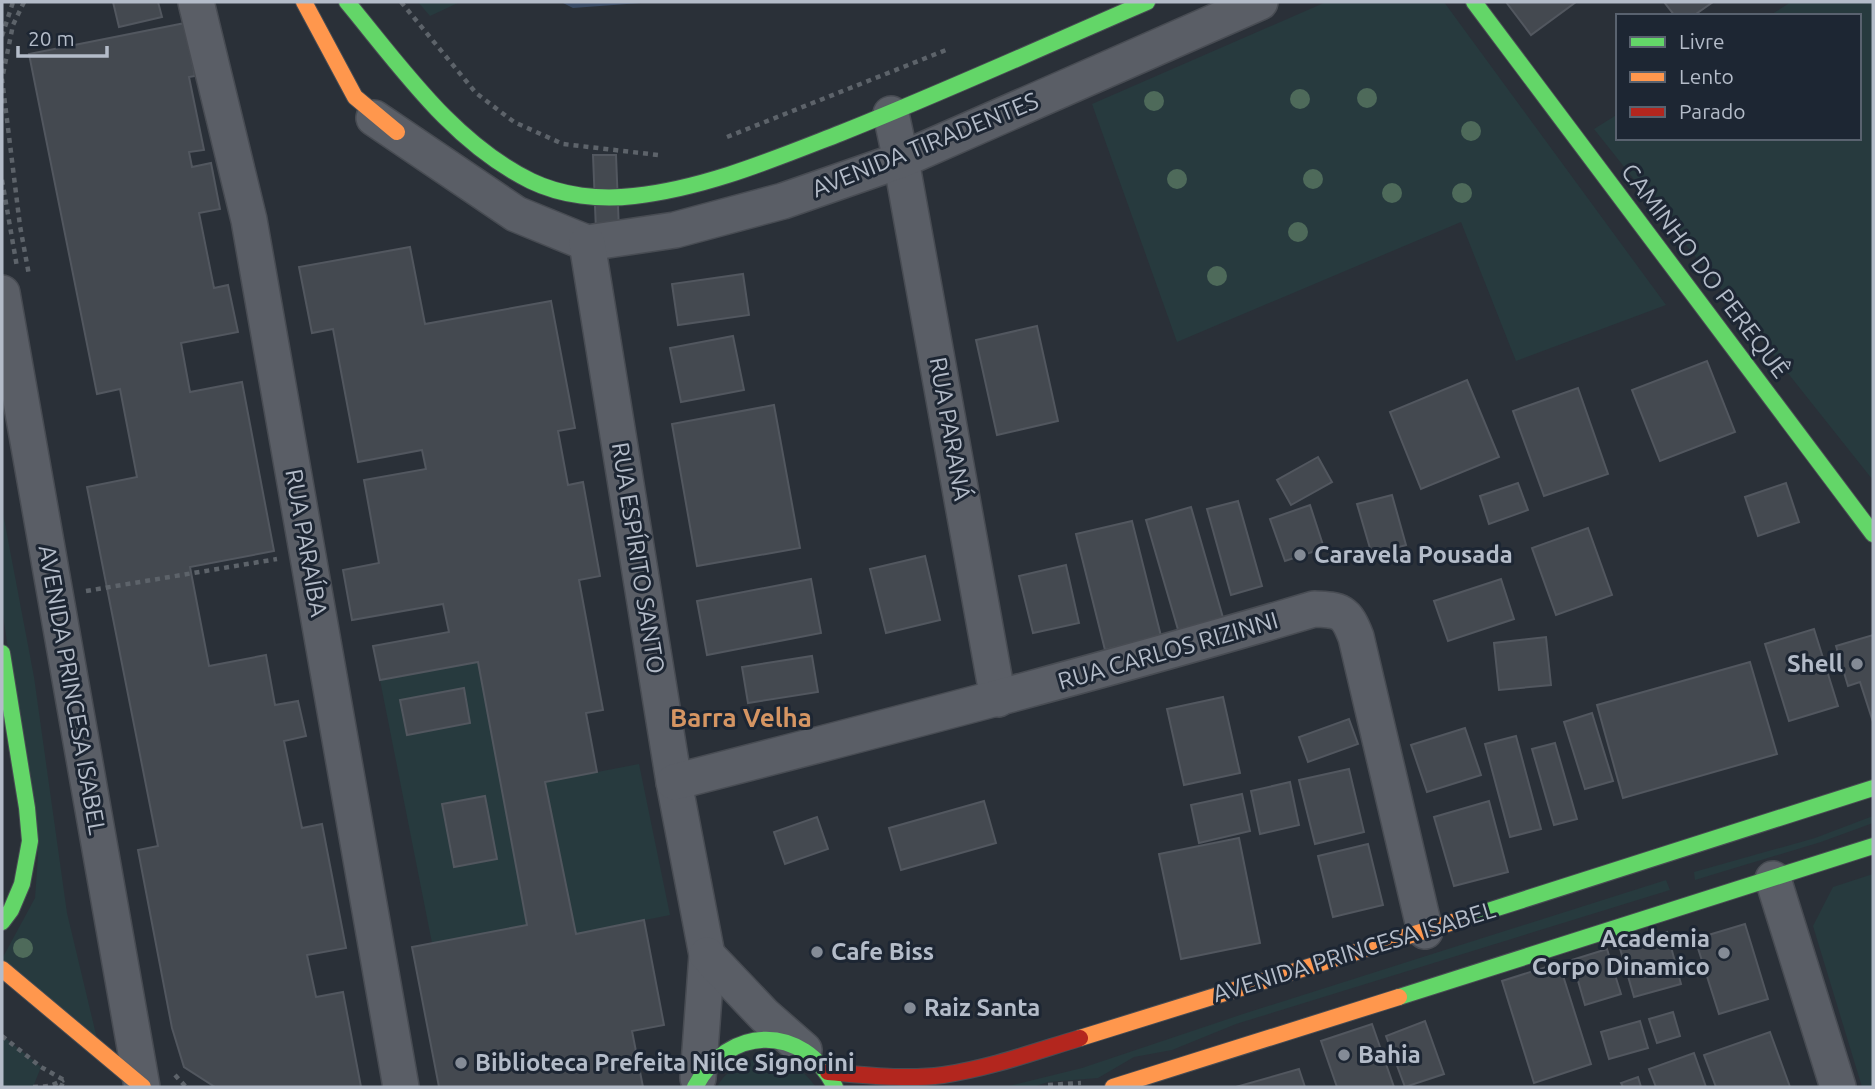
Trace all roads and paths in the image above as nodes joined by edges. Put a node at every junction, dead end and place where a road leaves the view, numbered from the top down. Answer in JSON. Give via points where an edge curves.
{"nodes":[{"id":1,"x":13,"y":2,"type":"edge"},
{"id":2,"x":196,"y":2,"type":"edge"},
{"id":3,"x":286,"y":2,"type":"edge"},
{"id":4,"x":304,"y":2,"type":"edge"},
{"id":5,"x":347,"y":2,"type":"edge"},
{"id":6,"x":401,"y":2,"type":"edge"},
{"id":7,"x":1147,"y":2,"type":"edge"},
{"id":8,"x":1260,"y":2,"type":"edge"},
{"id":9,"x":1474,"y":2,"type":"edge"},
{"id":10,"x":2,"y":36,"type":"edge"},
{"id":11,"x":954,"y":47,"type":"dead end"},
{"id":12,"x":891,"y":114,"type":"junction"},
{"id":13,"x":397,"y":132,"type":"junction"},
{"id":14,"x":715,"y":141,"type":"dead end"},
{"id":15,"x":667,"y":153,"type":"dead end"},
{"id":16,"x":901,"y":160,"type":"junction"},
{"id":17,"x":587,"y":243,"type":"junction"},
{"id":18,"x":2,"y":293,"type":"edge"},
{"id":19,"x":15,"y":450,"type":"edge"},
{"id":20,"x":1873,"y":534,"type":"edge"},
{"id":21,"x":307,"y":554,"type":"junction"},
{"id":22,"x":85,"y":591,"type":"dead end"},
{"id":23,"x":2,"y":653,"type":"edge"},
{"id":24,"x":998,"y":699,"type":"junction"},
{"id":25,"x":674,"y":782,"type":"junction"},
{"id":26,"x":1873,"y":788,"type":"edge"},
{"id":27,"x":1873,"y":846,"type":"edge"},
{"id":28,"x":1773,"y":879,"type":"junction"},
{"id":29,"x":2,"y":922,"type":"edge"},
{"id":30,"x":1424,"y":931,"type":"junction"},
{"id":31,"x":708,"y":954,"type":"junction"},
{"id":32,"x":2,"y":969,"type":"edge"},
{"id":33,"x":2,"y":1036,"type":"edge"},
{"id":34,"x":822,"y":1070,"type":"edge"},
{"id":35,"x":64,"y":1080,"type":"junction"},
{"id":36,"x":697,"y":1083,"type":"edge"},
{"id":37,"x":33,"y":1087,"type":"edge"},
{"id":38,"x":61,"y":1087,"type":"edge"},
{"id":39,"x":143,"y":1087,"type":"edge"},
{"id":40,"x":401,"y":1087,"type":"edge"},
{"id":41,"x":1113,"y":1087,"type":"edge"},
{"id":42,"x":1838,"y":1087,"type":"edge"}],
"edges":[{"from":1,"to":10,"type":"path"},
{"from":2,"to":21,"type":"street","name":"RUA PARAÍBA","via":[[249,220]]},
{"from":3,"to":13,"type":"street","via":[[339,86],[365,113]]},
{"from":4,"to":13,"type":"main road","via":[[355,97]]},
{"from":5,"to":12,"type":"main road","name":"AVENIDA TIRADENTES","via":[[426,96],[482,152],[532,181],[566,193],[633,196],[724,178]]},
{"from":6,"to":15,"type":"path","via":[[476,93],[514,122],[564,144],[655,156]]},
{"from":7,"to":12,"type":"main road","name":"AVENIDA TIRADENTES"},
{"from":8,"to":16,"type":"street","name":"AVENIDA TIRADENTES"},
{"from":9,"to":20,"type":"main road","name":"CAMINHO DO PEREQUÊ"},
{"from":11,"to":14,"type":"path"},
{"from":12,"to":16,"type":"street","name":"RUA PARANÁ"},
{"from":13,"to":17,"type":"street","via":[[516,214]]},
{"from":16,"to":17,"type":"street","name":"AVENIDA TIRADENTES","via":[[747,211],[674,230]]},
{"from":16,"to":24,"type":"street","name":"RUA PARANÁ"},
{"from":17,"to":25,"type":"street","name":"RUA ESPÍRITO SANTO"},
{"from":18,"to":19,"type":"street","name":"AVENIDA PRINCESA ISABEL"},
{"from":19,"to":39,"type":"street","name":"AVENIDA PRINCESA ISABEL"},
{"from":21,"to":22,"type":"path"},
{"from":21,"to":40,"type":"street","name":"RUA PARAÍBA"},
{"from":23,"to":29,"type":"main road","via":[[30,841],[22,884]]},
{"from":24,"to":25,"type":"street","name":"RUA CARLOS RIZINNI"},
{"from":24,"to":30,"type":"street","name":"RUA CARLOS RIZINNI","via":[[1314,609],[1335,610],[1349,619],[1356,637]]},
{"from":25,"to":31,"type":"street","name":"RUA ESPÍRITO SANTO"},
{"from":26,"to":30,"type":"main road","name":"AVENIDA PRINCESA ISABEL"},
{"from":27,"to":28,"type":"main road"},
{"from":28,"to":41,"type":"main road"},
{"from":28,"to":42,"type":"street"},
{"from":30,"to":34,"type":"main road","name":"AVENIDA PRINCESA ISABEL","via":[[992,1065],[940,1075]]},
{"from":31,"to":34,"type":"street"},
{"from":31,"to":36,"type":"street","name":"RUA ESPÍRITO SANTO"},
{"from":32,"to":39,"type":"main road"},
{"from":33,"to":35,"type":"path"},
{"from":34,"to":36,"type":"main road","name":"AVENIDA PRINCESA ISABEL","via":[[783,1041],[760,1039],[735,1045],[716,1057]]},
{"from":35,"to":37,"type":"path"},
{"from":35,"to":38,"type":"path"}]}
